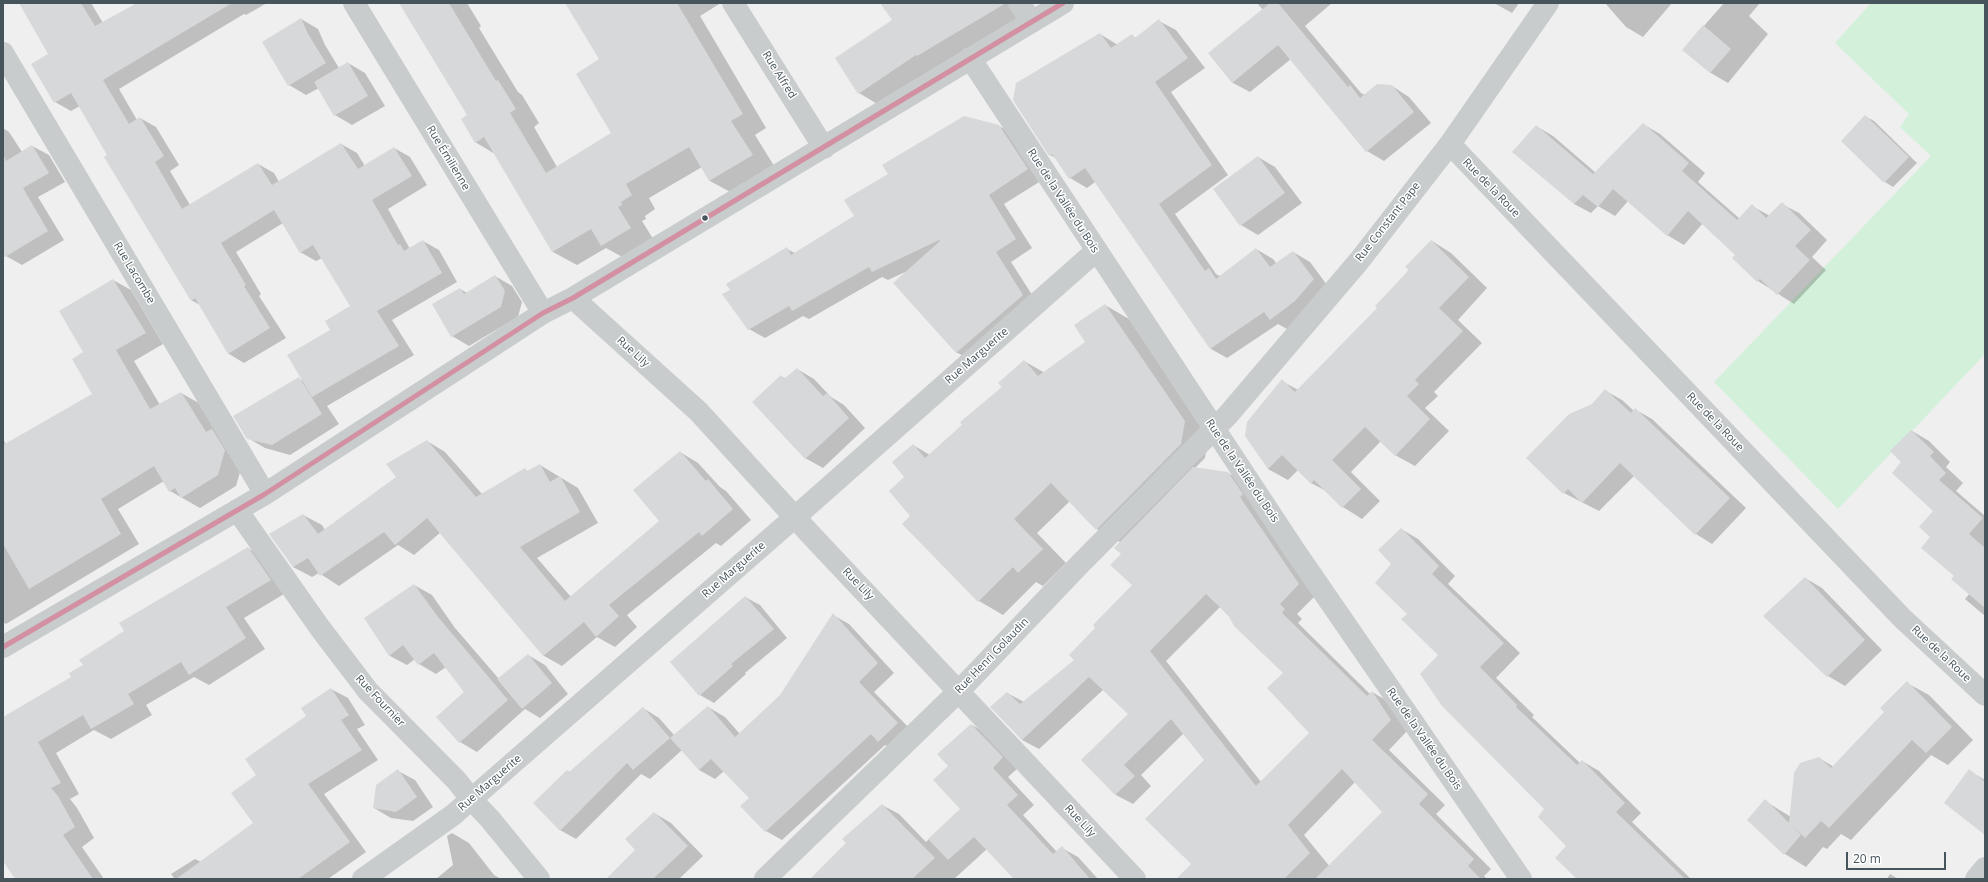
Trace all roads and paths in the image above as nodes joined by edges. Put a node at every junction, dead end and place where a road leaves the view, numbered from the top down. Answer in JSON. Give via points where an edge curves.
{"nodes":[{"id":1,"x":354,"y":3,"type":"edge"},
{"id":2,"x":733,"y":3,"type":"edge"},
{"id":3,"x":1019,"y":3,"type":"edge"},
{"id":4,"x":1063,"y":3,"type":"edge"},
{"id":5,"x":1548,"y":3,"type":"edge"},
{"id":6,"x":1032,"y":22,"type":"junction"},
{"id":7,"x":3,"y":53,"type":"edge"},
{"id":8,"x":970,"y":58,"type":"junction"},
{"id":9,"x":1450,"y":144,"type":"junction"},
{"id":10,"x":824,"y":148,"type":"junction"},
{"id":11,"x":1096,"y":251,"type":"junction"},
{"id":12,"x":573,"y":298,"type":"junction"},
{"id":13,"x":543,"y":313,"type":"junction"},
{"id":14,"x":1214,"y":430,"type":"junction"},
{"id":15,"x":265,"y":494,"type":"junction"},
{"id":16,"x":237,"y":510,"type":"junction"},
{"id":17,"x":795,"y":517,"type":"junction"},
{"id":18,"x":3,"y":646,"type":"edge"},
{"id":19,"x":959,"y":691,"type":"junction"},
{"id":20,"x":1985,"y":695,"type":"edge"},
{"id":21,"x":470,"y":799,"type":"junction"},
{"id":22,"x":1985,"y":868,"type":"edge"},
{"id":23,"x":363,"y":879,"type":"edge"},
{"id":24,"x":539,"y":879,"type":"edge"},
{"id":25,"x":765,"y":879,"type":"edge"},
{"id":26,"x":1135,"y":879,"type":"edge"},
{"id":27,"x":1521,"y":879,"type":"edge"},
{"id":28,"x":1976,"y":879,"type":"edge"}],
"edges":[{"from":1,"to":13,"type":"street","name":"Rue Émilienne"},
{"from":2,"to":10,"type":"street","name":"Rue Alfred"},
{"from":3,"to":6,"type":"street"},
{"from":4,"to":6,"type":"street"},
{"from":5,"to":9,"type":"street","name":"Rue Constant Pape"},
{"from":6,"to":8,"type":"street"},
{"from":7,"to":15,"type":"street","name":"Rue Lacombe"},
{"from":8,"to":10,"type":"street"},
{"from":8,"to":11,"type":"street","name":"Rue de la Vallée du Bois"},
{"from":9,"to":14,"type":"street","name":"Rue Constant Pape","via":[[1359,261]]},
{"from":9,"to":20,"type":"street","name":"Rue de la Roue","via":[[1902,618]]},
{"from":10,"to":12,"type":"street"},
{"from":11,"to":14,"type":"street","name":"Rue de la Vallée du Bois"},
{"from":11,"to":17,"type":"street","name":"Rue Marguerite"},
{"from":12,"to":13,"type":"street"},
{"from":12,"to":17,"type":"street","name":"Rue Lily","via":[[699,412]]},
{"from":13,"to":15,"type":"street"},
{"from":14,"to":19,"type":"street","name":"Rue Henri Golaudin","via":[[1080,564]]},
{"from":14,"to":27,"type":"street","name":"Rue de la Vallée du Bois"},
{"from":15,"to":16,"type":"street"},
{"from":16,"to":18,"type":"street"},
{"from":16,"to":21,"type":"street","name":"Rue Fournier","via":[[368,691],[457,781]]},
{"from":17,"to":19,"type":"street","name":"Rue Lily"},
{"from":17,"to":21,"type":"street","name":"Rue Marguerite"},
{"from":19,"to":25,"type":"street","name":"Rue Henri Golaudin"},
{"from":19,"to":26,"type":"street","name":"Rue Lily"},
{"from":21,"to":23,"type":"street","name":"Rue Marguerite"},
{"from":21,"to":24,"type":"street","name":"Rue Fournier","via":[[490,819]]},
{"from":22,"to":28,"type":"street"}]}
